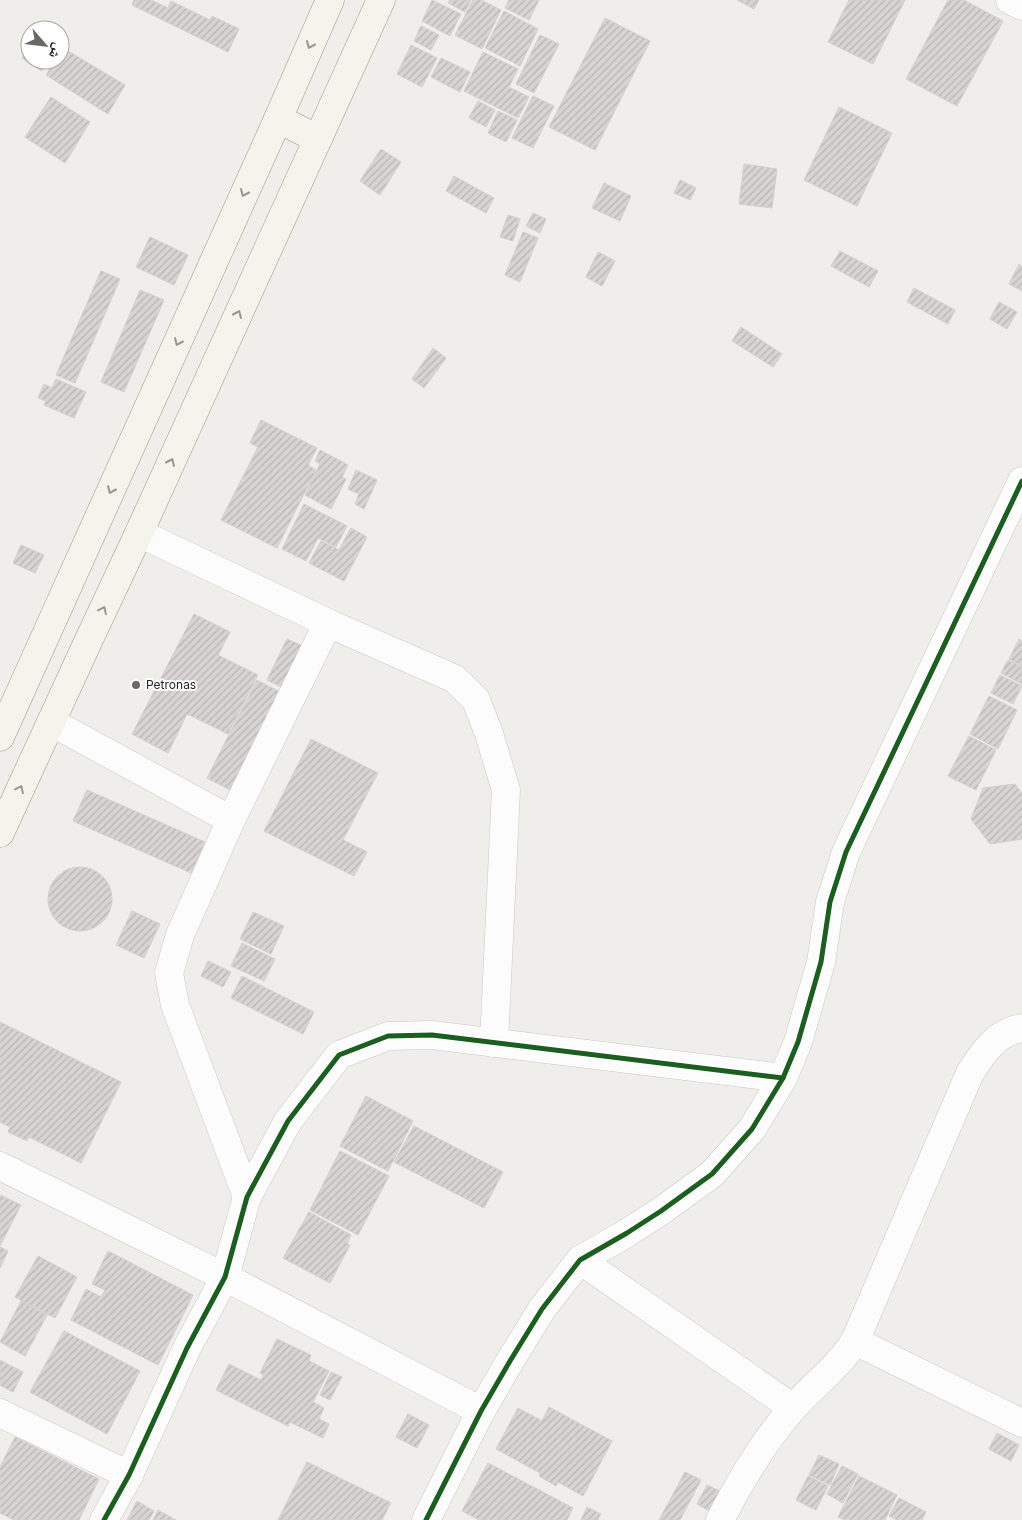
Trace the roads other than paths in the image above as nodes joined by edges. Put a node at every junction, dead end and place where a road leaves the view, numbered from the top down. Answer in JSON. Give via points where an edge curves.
{"nodes":[{"id":1,"x":330,"y":0,"type":"edge"},
{"id":2,"x":381,"y":0,"type":"edge"},
{"id":3,"x":1010,"y":0,"type":"edge"},
{"id":4,"x":1022,"y":6,"type":"edge"},
{"id":5,"x":278,"y":119,"type":"junction"},
{"id":6,"x":318,"y":139,"type":"junction"},
{"id":7,"x":1022,"y":482,"type":"edge"},
{"id":8,"x":139,"y":534,"type":"junction"},
{"id":9,"x":328,"y":623,"type":"junction"},
{"id":10,"x":49,"y":629,"type":"junction"},
{"id":11,"x":86,"y":646,"type":"junction"},
{"id":12,"x":51,"y":722,"type":"junction"},
{"id":13,"x":0,"y":737,"type":"edge"},
{"id":14,"x":231,"y":820,"type":"junction"},
{"id":15,"x":0,"y":833,"type":"edge"},
{"id":16,"x":1022,"y":1028,"type":"edge"},
{"id":17,"x":494,"y":1043,"type":"junction"},
{"id":18,"x":783,"y":1078,"type":"junction"},
{"id":19,"x":0,"y":1166,"type":"edge"},
{"id":20,"x":247,"y":1196,"type":"junction"},
{"id":21,"x":580,"y":1260,"type":"junction"},
{"id":22,"x":225,"y":1277,"type":"junction"},
{"id":23,"x":855,"y":1341,"type":"junction"},
{"id":24,"x":793,"y":1408,"type":"junction"},
{"id":25,"x":481,"y":1411,"type":"junction"},
{"id":26,"x":0,"y":1413,"type":"edge"},
{"id":27,"x":1022,"y":1423,"type":"edge"},
{"id":28,"x":128,"y":1475,"type":"junction"},
{"id":29,"x":104,"y":1520,"type":"edge"},
{"id":30,"x":426,"y":1520,"type":"edge"},
{"id":31,"x":720,"y":1520,"type":"edge"}],
"edges":[{"from":1,"to":5,"type":"main road","one_way":true},
{"from":2,"to":6,"type":"main road"},
{"from":3,"to":4,"type":"street"},
{"from":5,"to":6,"type":"main road"},
{"from":5,"to":10,"type":"main road","one_way":true},
{"from":8,"to":6,"type":"main road","one_way":true},
{"from":7,"to":18,"type":"street","via":[[846,852],[830,902],[821,962],[798,1042]]},
{"from":8,"to":9,"type":"street"},
{"from":11,"to":8,"type":"main road","one_way":true},
{"from":9,"to":14,"type":"street"},
{"from":9,"to":17,"type":"street","via":[[455,679],[476,700],[490,734],[506,790]]},
{"from":10,"to":11,"type":"main road"},
{"from":10,"to":13,"type":"main road"},
{"from":11,"to":12,"type":"main road"},
{"from":12,"to":14,"type":"street"},
{"from":15,"to":12,"type":"main road","one_way":true},
{"from":14,"to":20,"type":"street","via":[[180,935],[169,973],[175,1005]]},
{"from":16,"to":23,"type":"street","via":[[998,1038],[984,1051],[970,1073]]},
{"from":17,"to":18,"type":"street"},
{"from":17,"to":20,"type":"street","via":[[432,1035],[388,1036],[339,1055],[288,1121]]},
{"from":18,"to":21,"type":"street","via":[[752,1129],[712,1174],[661,1211]]},
{"from":19,"to":22,"type":"street"},
{"from":20,"to":22,"type":"street"},
{"from":21,"to":24,"type":"street"},
{"from":21,"to":25,"type":"street","via":[[542,1309]]},
{"from":22,"to":25,"type":"street"},
{"from":22,"to":28,"type":"street","via":[[187,1348]]},
{"from":23,"to":24,"type":"street","via":[[846,1356]]},
{"from":23,"to":27,"type":"street"},
{"from":24,"to":31,"type":"street","via":[[745,1473]]},
{"from":25,"to":30,"type":"street"},
{"from":26,"to":28,"type":"street"},
{"from":28,"to":29,"type":"street"}]}
